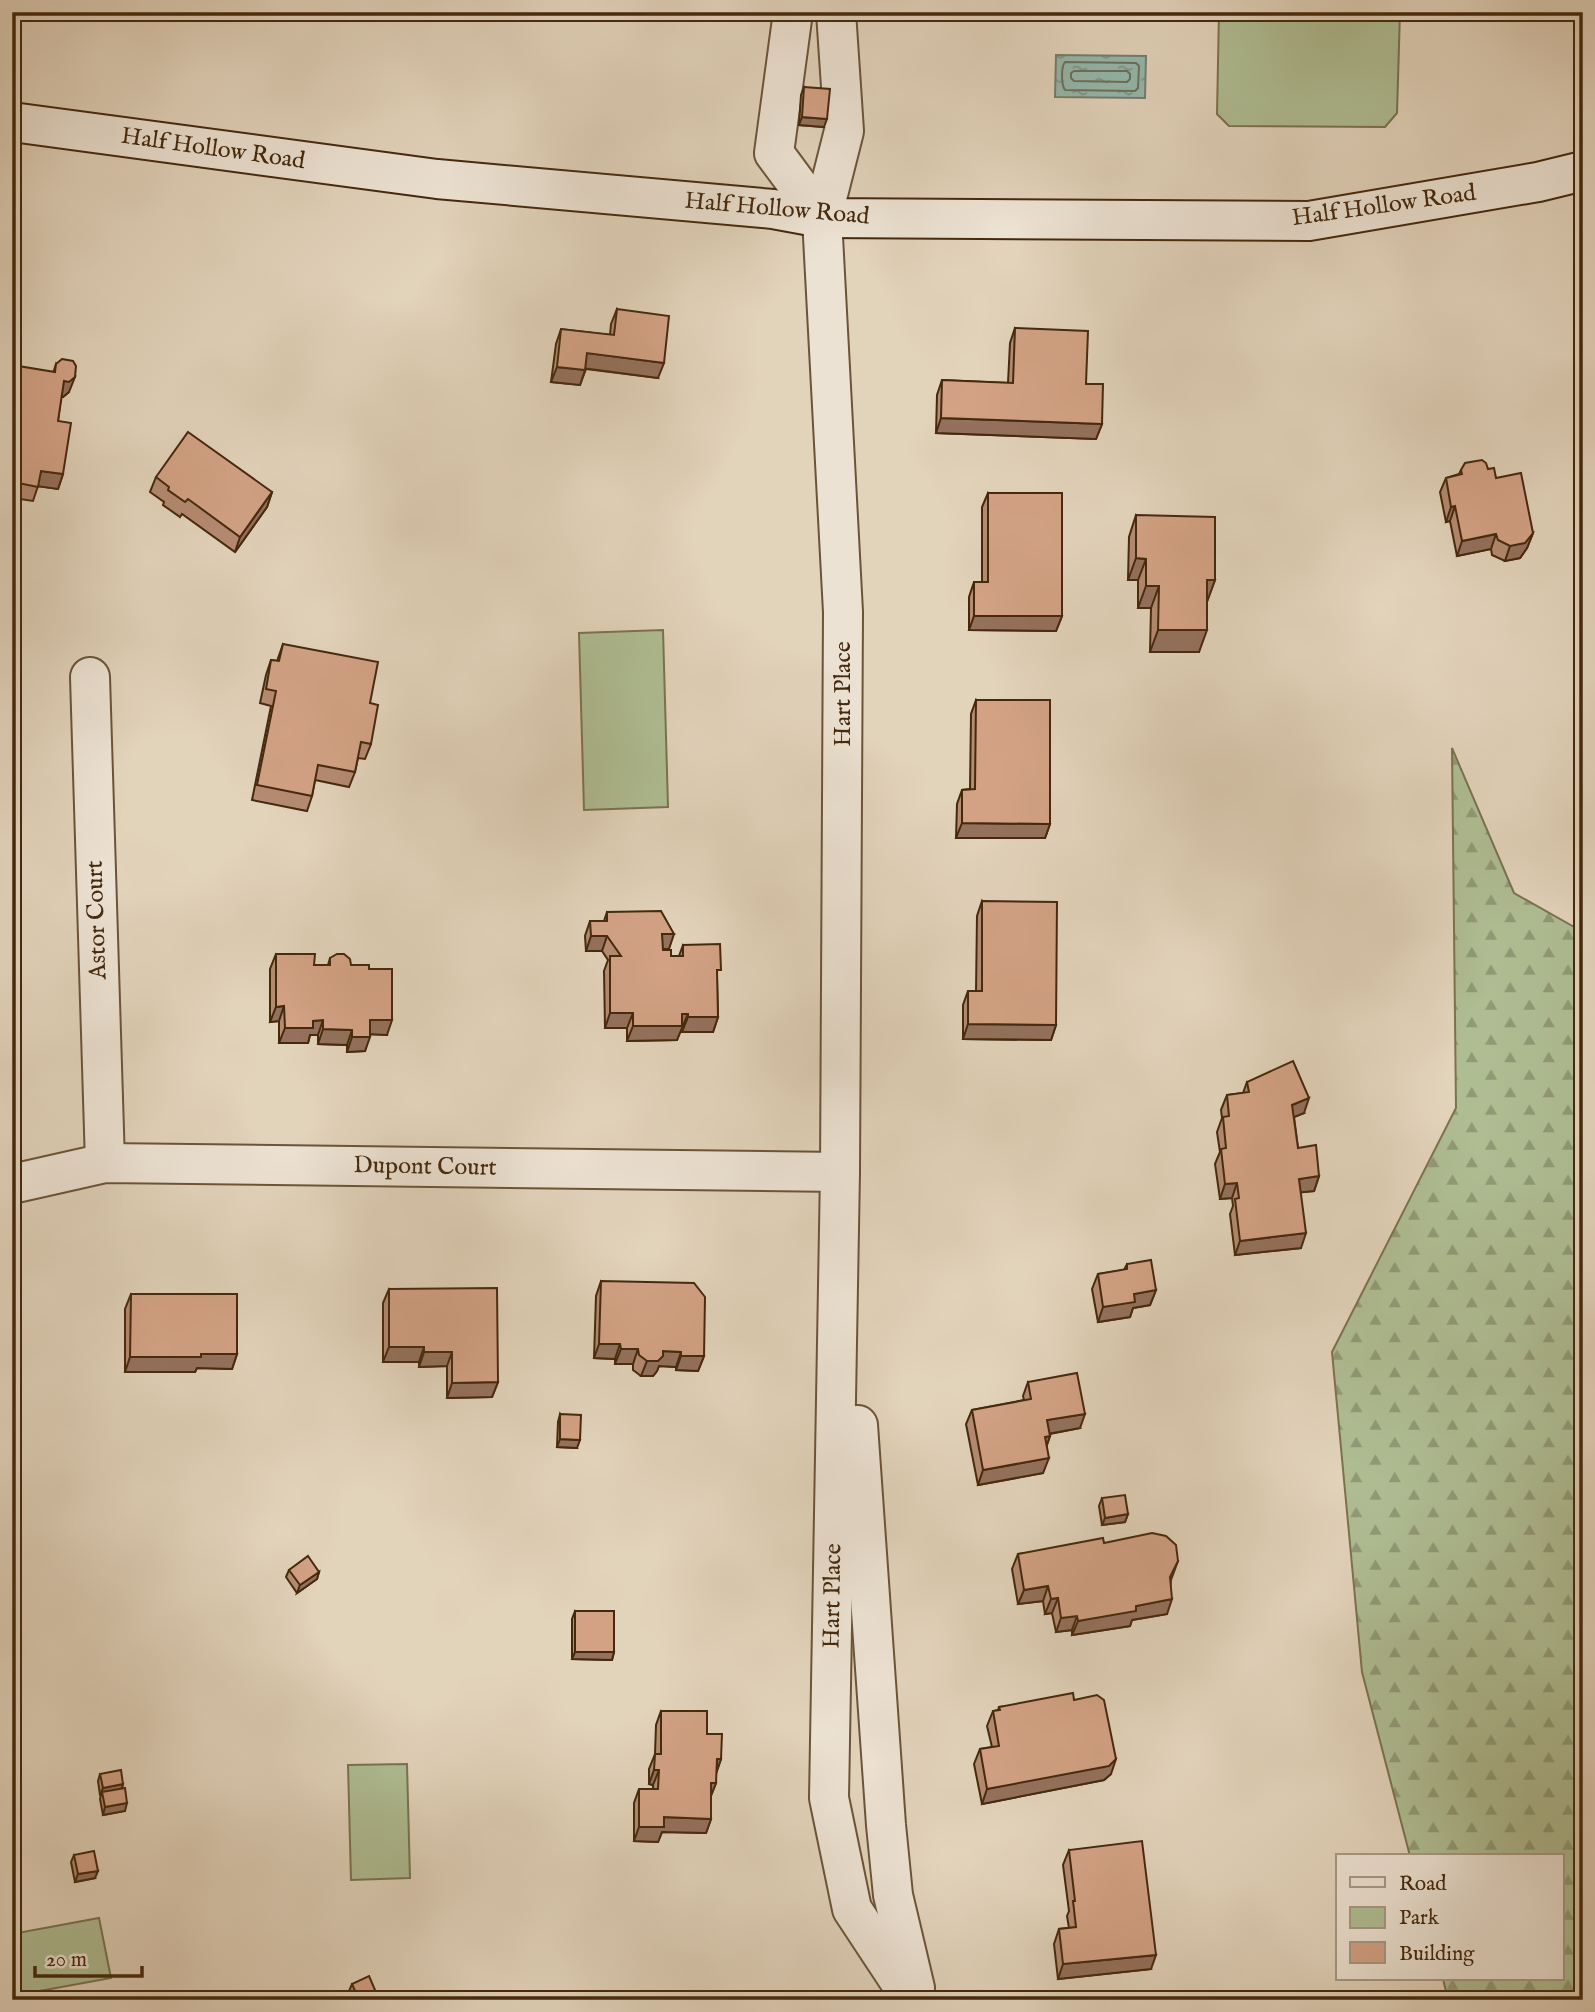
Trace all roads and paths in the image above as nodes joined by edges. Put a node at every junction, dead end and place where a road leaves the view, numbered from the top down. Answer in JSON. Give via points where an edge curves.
{"nodes":[{"id":1,"x":793,"y":12,"type":"edge"},
{"id":2,"x":836,"y":12,"type":"edge"},
{"id":3,"x":12,"y":122,"type":"edge"},
{"id":4,"x":1583,"y":171,"type":"edge"},
{"id":5,"x":822,"y":218,"type":"junction"},
{"id":6,"x":90,"y":677,"type":"dead end"},
{"id":7,"x":105,"y":1163,"type":"junction"},
{"id":8,"x":840,"y":1172,"type":"junction"},
{"id":9,"x":12,"y":1184,"type":"edge"},
{"id":10,"x":912,"y":2000,"type":"edge"},
{"id":11,"x":918,"y":2000,"type":"edge"}],
"edges":[{"from":1,"to":5,"type":"street","via":[[774,153]]},
{"from":2,"to":5,"type":"street","name":"Hart Place","via":[[844,131]]},
{"from":3,"to":5,"type":"street","name":"Half Hollow Road","via":[[437,179],[774,209]]},
{"from":4,"to":5,"type":"street","name":"Half Hollow Road","via":[[1538,183],[1309,221]]},
{"from":5,"to":8,"type":"street","name":"Hart Place","via":[[843,612]]},
{"from":6,"to":7,"type":"street","name":"Astor Court"},
{"from":7,"to":8,"type":"street","name":"Dupont Court"},
{"from":7,"to":9,"type":"street","name":"Dupont Court"},
{"from":8,"to":10,"type":"street","name":"Hart Place","via":[[829,1798],[852,1909]]},
{"from":8,"to":11,"type":"street","name":"Hart Place","via":[[886,1825],[893,1895]]}]}
